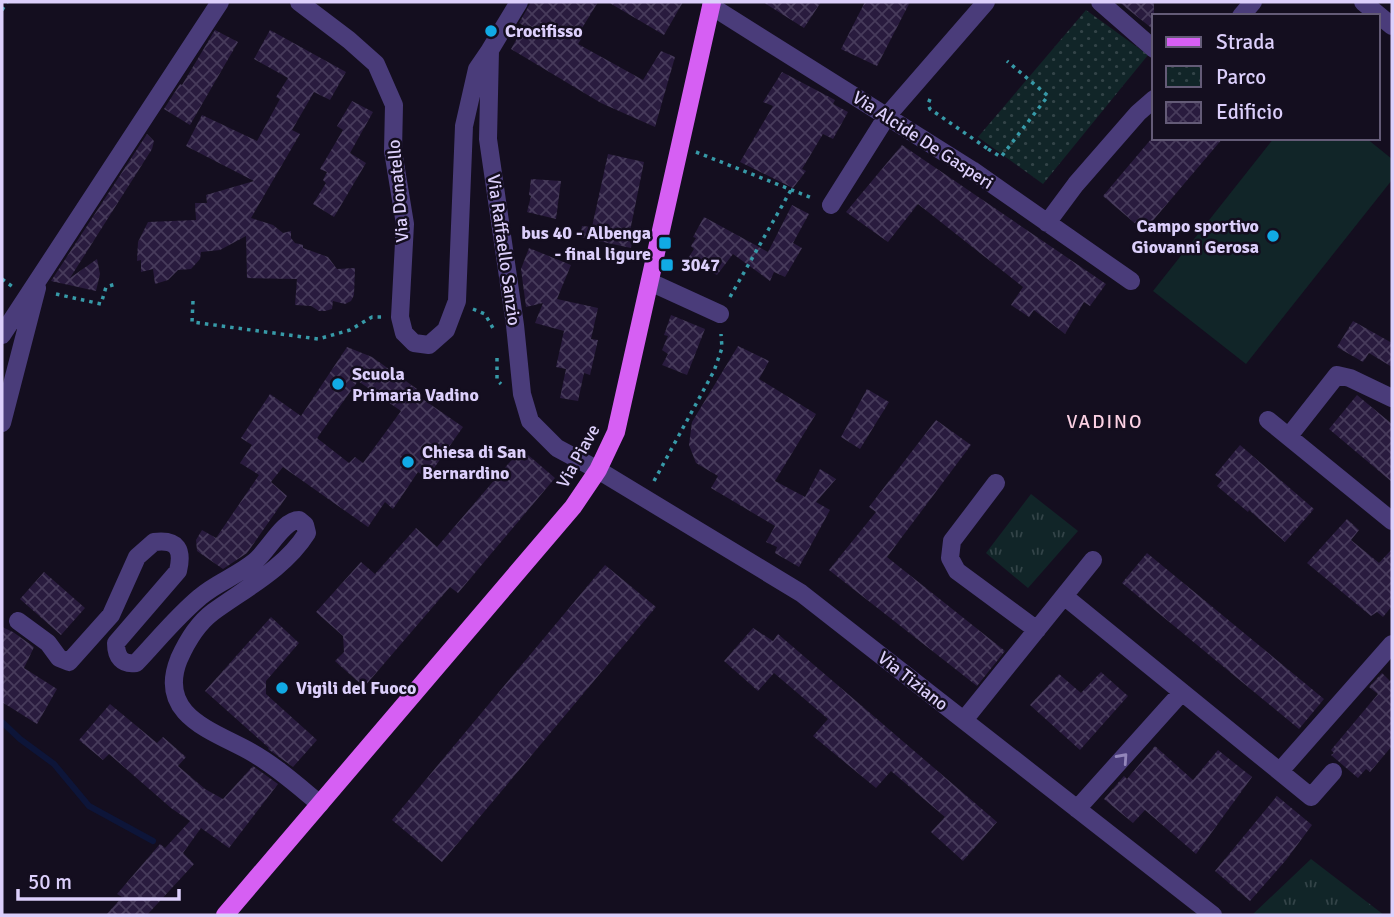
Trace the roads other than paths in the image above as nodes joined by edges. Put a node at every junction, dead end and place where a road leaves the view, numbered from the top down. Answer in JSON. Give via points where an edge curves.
{"nodes":[{"id":1,"x":220,"y":2,"type":"edge"},
{"id":2,"x":299,"y":2,"type":"edge"},
{"id":3,"x":519,"y":2,"type":"edge"},
{"id":4,"x":986,"y":2,"type":"edge"},
{"id":5,"x":1100,"y":2,"type":"edge"},
{"id":6,"x":1363,"y":2,"type":"edge"},
{"id":7,"x":712,"y":4,"type":"edge"},
{"id":8,"x":1378,"y":14,"type":"edge"},
{"id":9,"x":1152,"y":47,"type":"edge"},
{"id":10,"x":490,"y":50,"type":"junction"},
{"id":11,"x":1152,"y":100,"type":"edge"},
{"id":12,"x":887,"y":116,"type":"junction"},
{"id":13,"x":831,"y":205,"type":"road end"},
{"id":14,"x":1047,"y":223,"type":"junction"},
{"id":15,"x":42,"y":272,"type":"junction"},
{"id":16,"x":1131,"y":281,"type":"dead end"},
{"id":17,"x":650,"y":282,"type":"junction"},
{"id":18,"x":720,"y":314,"type":"road end"},
{"id":19,"x":2,"y":335,"type":"edge"},
{"id":20,"x":1392,"y":397,"type":"edge"},
{"id":21,"x":1268,"y":420,"type":"dead end"},
{"id":22,"x":2,"y":424,"type":"edge"},
{"id":23,"x":1289,"y":436,"type":"junction"},
{"id":24,"x":598,"y":470,"type":"junction"},
{"id":25,"x":996,"y":483,"type":"dead end"},
{"id":26,"x":1392,"y":521,"type":"edge"},
{"id":27,"x":1093,"y":560,"type":"dead end"},
{"id":28,"x":1064,"y":596,"type":"junction"},
{"id":29,"x":18,"y":621,"type":"dead end"},
{"id":30,"x":1037,"y":630,"type":"junction"},
{"id":31,"x":1392,"y":644,"type":"edge"},
{"id":32,"x":1182,"y":692,"type":"junction"},
{"id":33,"x":964,"y":720,"type":"junction"},
{"id":34,"x":1280,"y":771,"type":"junction"},
{"id":35,"x":1333,"y":772,"type":"dead end"},
{"id":36,"x":320,"y":804,"type":"junction"},
{"id":37,"x":1077,"y":809,"type":"junction"},
{"id":38,"x":1195,"y":901,"type":"junction"},
{"id":39,"x":225,"y":915,"type":"edge"},
{"id":40,"x":1183,"y":915,"type":"edge"},
{"id":41,"x":1213,"y":915,"type":"edge"}],
"edges":[{"from":1,"to":15,"type":"street"},
{"from":2,"to":10,"type":"street","name":"Via Donatello","via":[[376,64],[394,105],[393,151],[405,224],[400,317],[404,333],[414,343],[429,345],[446,330],[457,301],[464,126],[477,69]]},
{"from":3,"to":10,"type":"street","name":"Via Raffaello Sanzio"},
{"from":4,"to":12,"type":"street"},
{"from":5,"to":9,"type":"street"},
{"from":6,"to":8,"type":"street"},
{"from":7,"to":12,"type":"street","name":"Via Alcide De Gasperi"},
{"from":7,"to":17,"type":"main road","name":"Via Piave"},
{"from":10,"to":24,"type":"street","name":"Via Raffaello Sanzio","via":[[488,139],[522,394],[530,421],[557,448]]},
{"from":11,"to":14,"type":"street"},
{"from":12,"to":13,"type":"street"},
{"from":12,"to":14,"type":"street","name":"Via Alcide De Gasperi"},
{"from":14,"to":16,"type":"street","name":"Via Alcide De Gasperi"},
{"from":15,"to":19,"type":"street"},
{"from":15,"to":22,"type":"street"},
{"from":17,"to":18,"type":"street"},
{"from":17,"to":24,"type":"main road","name":"Via Piave","via":[[616,432]]},
{"from":20,"to":23,"type":"street","via":[[1336,375]]},
{"from":21,"to":23,"type":"street"},
{"from":23,"to":26,"type":"street"},
{"from":24,"to":33,"type":"street","name":"Via Tiziano","via":[[801,593]]},
{"from":24,"to":36,"type":"main road","name":"Via Piave","via":[[573,506]]},
{"from":25,"to":30,"type":"street","via":[[952,541],[950,558],[957,571]]},
{"from":27,"to":28,"type":"street"},
{"from":28,"to":30,"type":"street"},
{"from":28,"to":32,"type":"street"},
{"from":29,"to":36,"type":"street","via":[[69,662],[111,615],[137,557],[154,542],[172,543],[181,558],[178,571],[116,643],[121,661],[136,663],[201,596],[252,564],[284,526],[299,520],[307,533],[301,542],[265,577],[196,628],[183,650],[173,683],[178,703],[204,729],[251,752]]},
{"from":30,"to":33,"type":"street"},
{"from":31,"to":34,"type":"street"},
{"from":32,"to":34,"type":"street"},
{"from":37,"to":32,"type":"street","one_way":true},
{"from":33,"to":37,"type":"street","name":"Via Tiziano"},
{"from":34,"to":35,"type":"street","via":[[1311,797]]},
{"from":36,"to":39,"type":"main road","name":"Via Piave"},
{"from":37,"to":38,"type":"street","name":"Via Tiziano"},
{"from":38,"to":40,"type":"street"},
{"from":38,"to":41,"type":"street","name":"Via Tiziano"}]}
